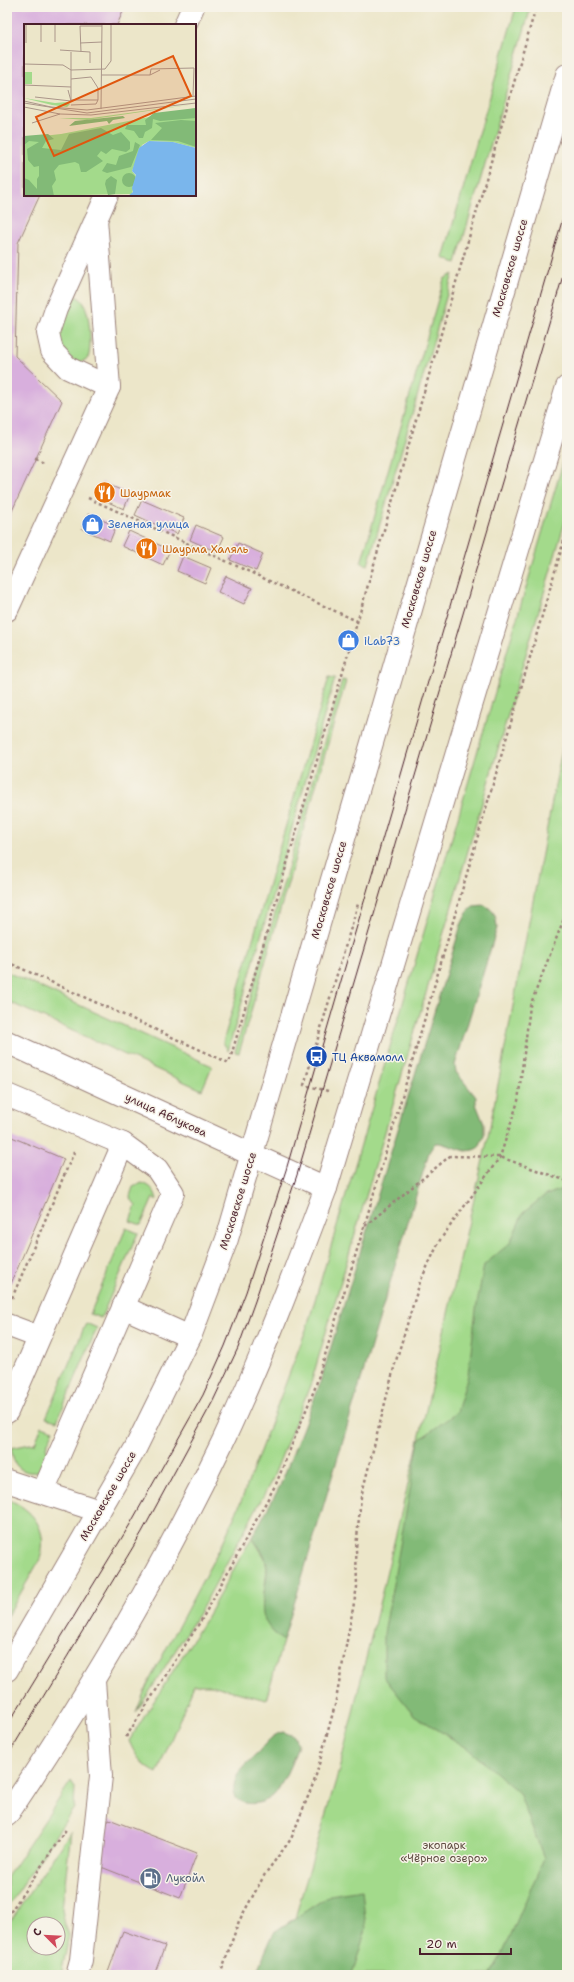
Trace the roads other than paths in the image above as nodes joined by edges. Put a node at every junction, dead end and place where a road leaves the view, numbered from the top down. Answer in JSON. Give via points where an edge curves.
{"nodes":[{"id":1,"x":193,"y":7,"type":"edge"},
{"id":2,"x":185,"y":24,"type":"edge"},
{"id":3,"x":567,"y":75,"type":"edge"},
{"id":4,"x":107,"y":196,"type":"edge"},
{"id":5,"x":96,"y":219,"type":"junction"},
{"id":6,"x":109,"y":387,"type":"junction"},
{"id":7,"x":567,"y":387,"type":"edge"},
{"id":8,"x":7,"y":610,"type":"edge"},
{"id":9,"x":7,"y":1042,"type":"edge"},
{"id":10,"x":7,"y":1095,"type":"edge"},
{"id":11,"x":123,"y":1144,"type":"junction"},
{"id":12,"x":253,"y":1155,"type":"junction"},
{"id":13,"x":326,"y":1188,"type":"junction"},
{"id":14,"x":123,"y":1307,"type":"junction"},
{"id":15,"x":7,"y":1325,"type":"edge"},
{"id":16,"x":39,"y":1337,"type":"junction"},
{"id":17,"x":190,"y":1337,"type":"junction"},
{"id":18,"x":7,"y":1412,"type":"edge"},
{"id":19,"x":7,"y":1481,"type":"edge"},
{"id":20,"x":43,"y":1492,"type":"junction"},
{"id":21,"x":99,"y":1511,"type":"junction"},
{"id":22,"x":7,"y":1670,"type":"edge"},
{"id":23,"x":94,"y":1681,"type":"junction"},
{"id":24,"x":7,"y":1815,"type":"edge"},
{"id":25,"x":77,"y":1975,"type":"edge"}],
"edges":[{"from":1,"to":2,"type":"main road"},
{"from":3,"to":12,"type":"main road","name":"Московское шоссе"},
{"from":4,"to":5,"type":"main road"},
{"from":5,"to":6,"type":"main road"},
{"from":5,"to":6,"type":"main road","via":[[48,333],[52,351],[68,368]]},
{"from":6,"to":8,"type":"main road"},
{"from":7,"to":13,"type":"main road"},
{"from":9,"to":12,"type":"main road","name":"улица Аблукова"},
{"from":10,"to":11,"type":"main road"},
{"from":11,"to":14,"type":"main road","via":[[157,1169],[173,1193]]},
{"from":11,"to":16,"type":"main road"},
{"from":12,"to":13,"type":"main road","name":"улица Аблукова"},
{"from":12,"to":17,"type":"main road","name":"Московское шоссе","via":[[227,1238]]},
{"from":13,"to":23,"type":"main road","via":[[278,1316],[223,1441],[162,1563]]},
{"from":14,"to":17,"type":"main road"},
{"from":14,"to":20,"type":"main road"},
{"from":15,"to":16,"type":"main road"},
{"from":16,"to":18,"type":"main road"},
{"from":17,"to":21,"type":"main road","name":"Московское шоссе","via":[[135,1449]]},
{"from":19,"to":20,"type":"main road"},
{"from":20,"to":21,"type":"main road"},
{"from":21,"to":22,"type":"main road","name":"Московское шоссе"},
{"from":23,"to":24,"type":"main road"},
{"from":23,"to":25,"type":"main road","via":[[101,1776],[81,1960]]}]}
